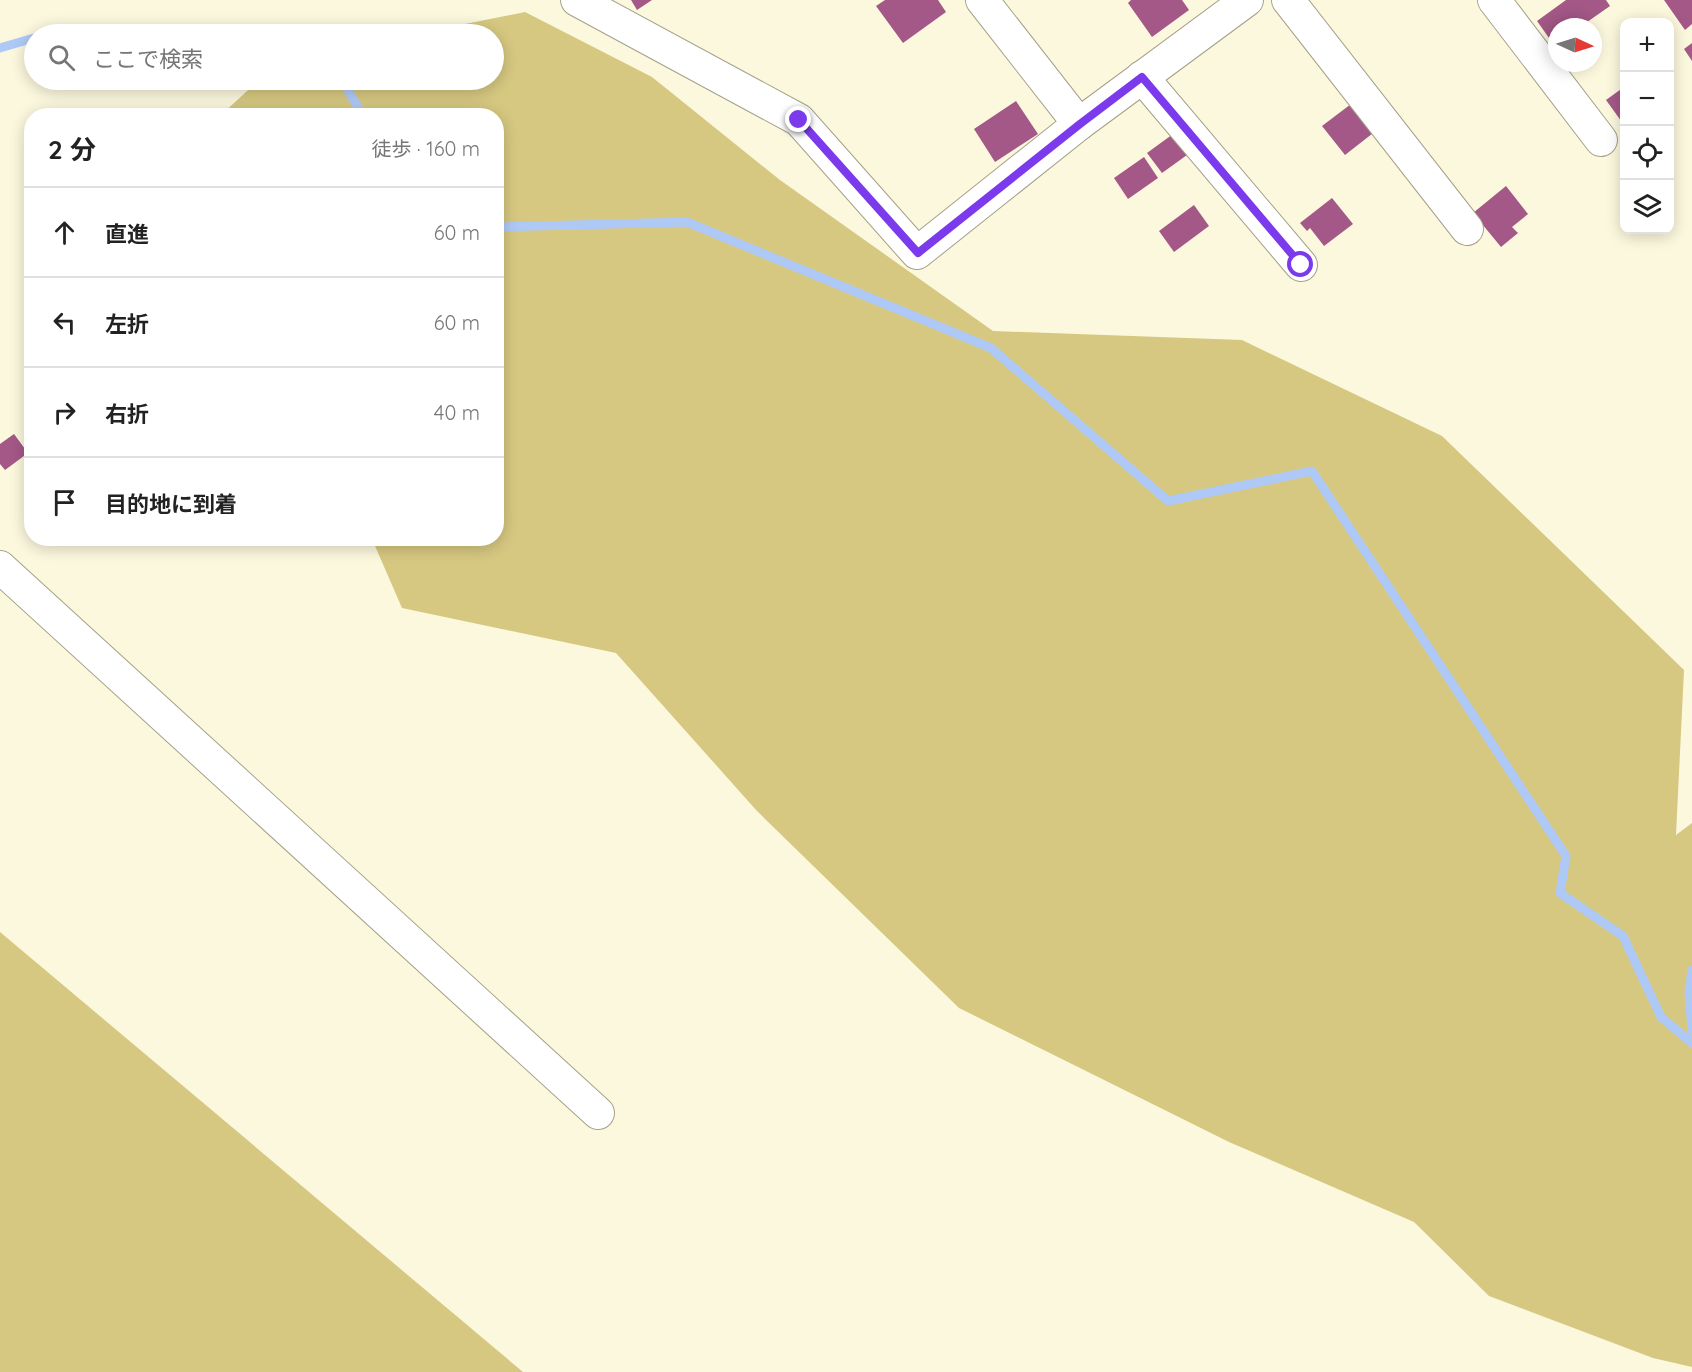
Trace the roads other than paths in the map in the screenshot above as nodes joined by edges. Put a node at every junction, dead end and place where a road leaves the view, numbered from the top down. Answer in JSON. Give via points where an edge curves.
{"nodes":[{"id":1,"x":577,"y":0,"type":"edge"},
{"id":2,"x":982,"y":0,"type":"edge"},
{"id":3,"x":1247,"y":0,"type":"edge"},
{"id":4,"x":1288,"y":0,"type":"edge"},
{"id":5,"x":1494,"y":0,"type":"edge"},
{"id":6,"x":1142,"y":77,"type":"junction"},
{"id":7,"x":1080,"y":124,"type":"junction"},
{"id":8,"x":1601,"y":140,"type":"dead end"},
{"id":9,"x":1467,"y":229,"type":"dead end"},
{"id":10,"x":1301,"y":265,"type":"dead end"},
{"id":11,"x":0,"y":567,"type":"edge"},
{"id":12,"x":598,"y":1113,"type":"dead end"}],
"edges":[{"from":1,"to":7,"type":"street","via":[[799,120],[918,253]]},
{"from":2,"to":7,"type":"street"},
{"from":3,"to":6,"type":"street"},
{"from":4,"to":9,"type":"street"},
{"from":5,"to":8,"type":"street"},
{"from":6,"to":7,"type":"street"},
{"from":6,"to":10,"type":"street"},
{"from":11,"to":12,"type":"street"}]}
